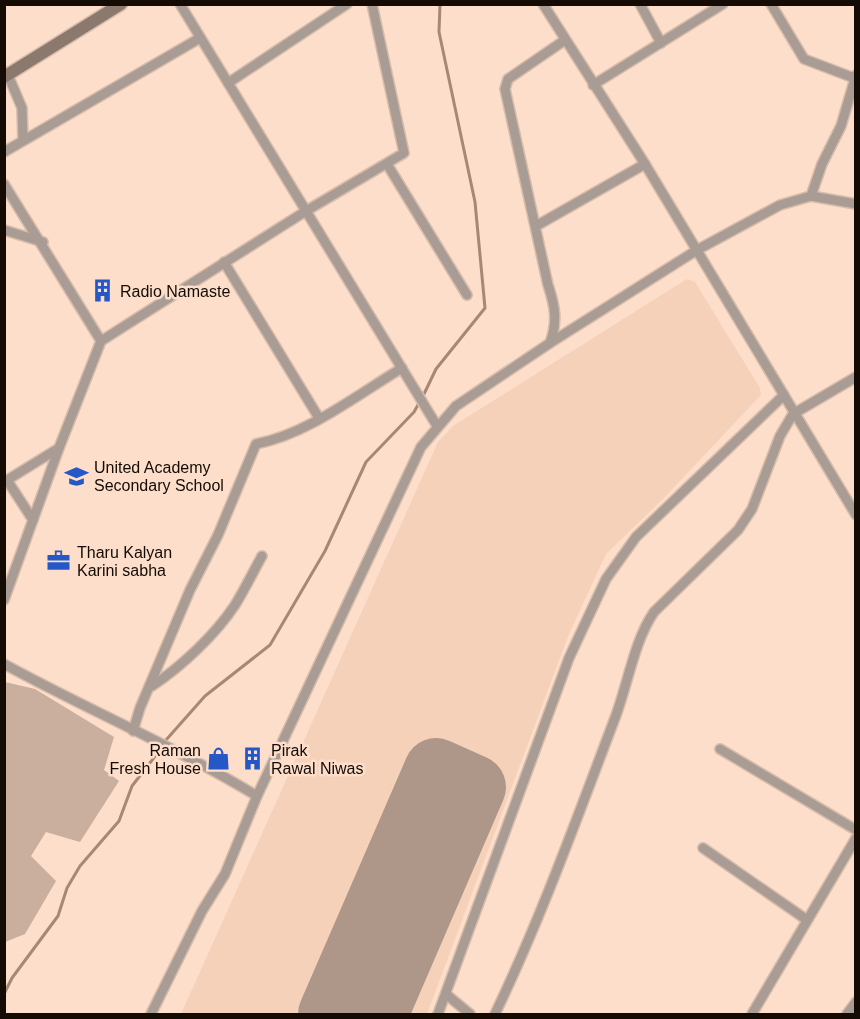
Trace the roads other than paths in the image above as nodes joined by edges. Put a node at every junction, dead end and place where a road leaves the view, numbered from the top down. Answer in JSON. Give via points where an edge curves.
{"nodes":[{"id":1,"x":122,"y":4,"type":"edge"},
{"id":2,"x":180,"y":4,"type":"edge"},
{"id":3,"x":346,"y":4,"type":"edge"},
{"id":4,"x":372,"y":4,"type":"edge"},
{"id":5,"x":543,"y":4,"type":"edge"},
{"id":6,"x":640,"y":4,"type":"edge"},
{"id":7,"x":723,"y":4,"type":"edge"},
{"id":8,"x":771,"y":4,"type":"edge"},
{"id":9,"x":103,"y":9,"type":"edge"},
{"id":10,"x":200,"y":38,"type":"junction"},
{"id":11,"x":565,"y":40,"type":"junction"},
{"id":12,"x":661,"y":43,"type":"junction"},
{"id":13,"x":6,"y":74,"type":"edge"},
{"id":14,"x":855,"y":77,"type":"edge"},
{"id":15,"x":228,"y":83,"type":"junction"},
{"id":16,"x":593,"y":85,"type":"junction"},
{"id":17,"x":22,"y":140,"type":"junction"},
{"id":18,"x":4,"y":152,"type":"edge"},
{"id":19,"x":387,"y":164,"type":"junction"},
{"id":20,"x":645,"y":164,"type":"junction"},
{"id":21,"x":4,"y":184,"type":"edge"},
{"id":22,"x":811,"y":196,"type":"junction"},
{"id":23,"x":855,"y":204,"type":"edge"},
{"id":24,"x":306,"y":211,"type":"junction"},
{"id":25,"x":536,"y":226,"type":"junction"},
{"id":26,"x":4,"y":230,"type":"edge"},
{"id":27,"x":43,"y":242,"type":"junction"},
{"id":28,"x":697,"y":250,"type":"junction"},
{"id":29,"x":224,"y":262,"type":"junction"},
{"id":30,"x":467,"y":295,"type":"dead end"},
{"id":31,"x":101,"y":341,"type":"junction"},
{"id":32,"x":550,"y":343,"type":"junction"},
{"id":33,"x":402,"y":368,"type":"junction"},
{"id":34,"x":855,"y":377,"type":"edge"},
{"id":35,"x":784,"y":395,"type":"junction"},
{"id":36,"x":793,"y":414,"type":"junction"},
{"id":37,"x":319,"y":418,"type":"junction"},
{"id":38,"x":436,"y":426,"type":"junction"},
{"id":39,"x":59,"y":448,"type":"junction"},
{"id":40,"x":6,"y":481,"type":"edge"},
{"id":41,"x":855,"y":515,"type":"edge"},
{"id":42,"x":33,"y":520,"type":"junction"},
{"id":43,"x":262,"y":556,"type":"dead end"},
{"id":44,"x":4,"y":600,"type":"edge"},
{"id":45,"x":4,"y":664,"type":"edge"},
{"id":46,"x":152,"y":686,"type":"junction"},
{"id":47,"x":133,"y":731,"type":"junction"},
{"id":48,"x":720,"y":749,"type":"dead end"},
{"id":49,"x":257,"y":796,"type":"junction"},
{"id":50,"x":855,"y":830,"type":"edge"},
{"id":51,"x":855,"y":838,"type":"edge"},
{"id":52,"x":703,"y":848,"type":"dead end"},
{"id":53,"x":807,"y":920,"type":"junction"},
{"id":54,"x":447,"y":995,"type":"junction"},
{"id":55,"x":855,"y":1002,"type":"edge"},
{"id":56,"x":151,"y":1014,"type":"edge"},
{"id":57,"x":438,"y":1014,"type":"edge"},
{"id":58,"x":470,"y":1014,"type":"edge"},
{"id":59,"x":495,"y":1014,"type":"edge"},
{"id":60,"x":752,"y":1014,"type":"edge"},
{"id":61,"x":847,"y":1014,"type":"edge"}],
"edges":[{"from":1,"to":9,"type":"street"},
{"from":2,"to":10,"type":"street"},
{"from":3,"to":15,"type":"street"},
{"from":4,"to":19,"type":"street","via":[[404,153]]},
{"from":5,"to":11,"type":"street"},
{"from":6,"to":12,"type":"street"},
{"from":7,"to":12,"type":"street"},
{"from":8,"to":14,"type":"street","via":[[804,59]]},
{"from":9,"to":13,"type":"street"},
{"from":10,"to":15,"type":"street"},
{"from":10,"to":17,"type":"street"},
{"from":11,"to":16,"type":"street"},
{"from":11,"to":25,"type":"street","via":[[508,79],[505,89]]},
{"from":12,"to":16,"type":"street"},
{"from":13,"to":17,"type":"street","via":[[22,108]]},
{"from":14,"to":22,"type":"street","via":[[841,126]]},
{"from":15,"to":24,"type":"street"},
{"from":16,"to":20,"type":"street"},
{"from":17,"to":18,"type":"street"},
{"from":19,"to":24,"type":"street"},
{"from":19,"to":30,"type":"street"},
{"from":20,"to":25,"type":"street"},
{"from":20,"to":28,"type":"street"},
{"from":21,"to":27,"type":"street"},
{"from":22,"to":23,"type":"street"},
{"from":22,"to":28,"type":"street","via":[[780,205]]},
{"from":24,"to":29,"type":"street"},
{"from":24,"to":33,"type":"street"},
{"from":25,"to":32,"type":"street","via":[[556,308]]},
{"from":26,"to":27,"type":"street"},
{"from":27,"to":31,"type":"street"},
{"from":28,"to":32,"type":"street"},
{"from":28,"to":35,"type":"street"},
{"from":29,"to":31,"type":"street"},
{"from":29,"to":37,"type":"street"},
{"from":31,"to":39,"type":"street"},
{"from":32,"to":38,"type":"street","via":[[456,406]]},
{"from":33,"to":37,"type":"street"},
{"from":33,"to":38,"type":"street"},
{"from":34,"to":36,"type":"street"},
{"from":35,"to":36,"type":"street"},
{"from":35,"to":54,"type":"street","via":[[636,537],[606,579],[569,658]]},
{"from":36,"to":41,"type":"street"},
{"from":36,"to":59,"type":"street","via":[[780,436],[752,509],[738,530],[646,624],[626,689],[530,941]]},
{"from":37,"to":46,"type":"street","via":[[274,441],[256,444]]},
{"from":38,"to":49,"type":"street","via":[[421,447]]},
{"from":39,"to":40,"type":"street"},
{"from":39,"to":42,"type":"street"},
{"from":40,"to":42,"type":"street"},
{"from":42,"to":44,"type":"street"},
{"from":43,"to":46,"type":"street","via":[[233,608],[204,642]]},
{"from":45,"to":47,"type":"street"},
{"from":46,"to":47,"type":"street"},
{"from":47,"to":49,"type":"street","via":[[201,762]]},
{"from":48,"to":50,"type":"street"},
{"from":49,"to":56,"type":"street","via":[[225,874],[202,911]]},
{"from":51,"to":53,"type":"street"},
{"from":52,"to":53,"type":"street"},
{"from":53,"to":60,"type":"street"},
{"from":54,"to":57,"type":"street"},
{"from":54,"to":58,"type":"street"},
{"from":55,"to":61,"type":"street"}]}
